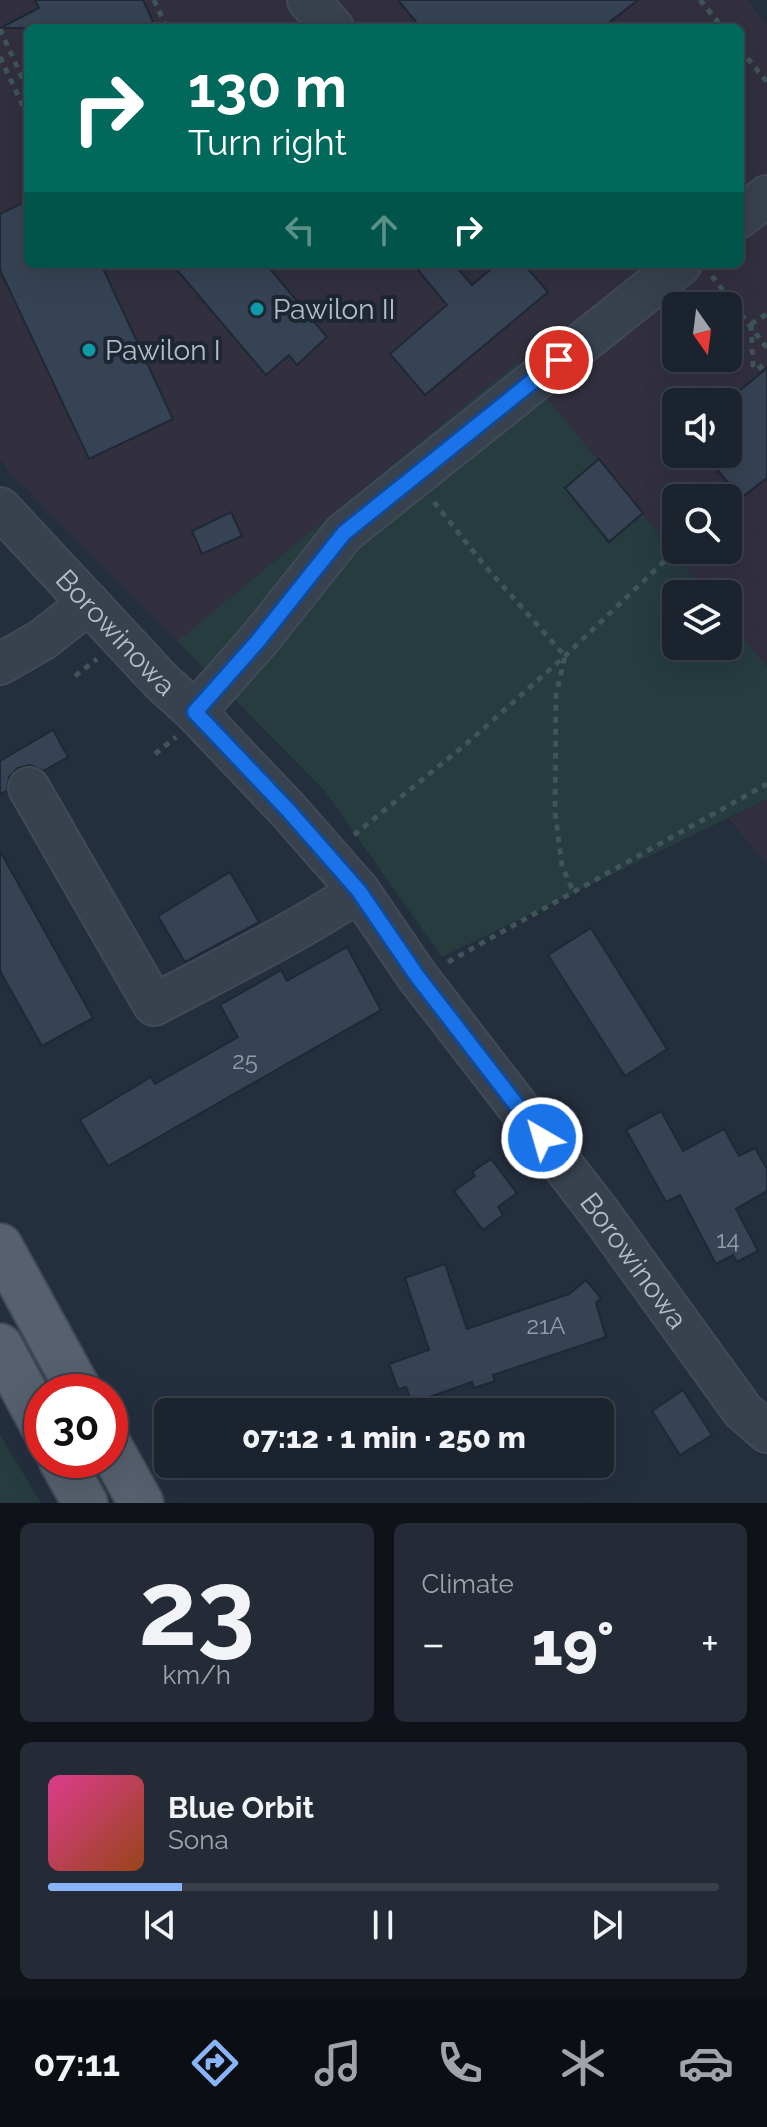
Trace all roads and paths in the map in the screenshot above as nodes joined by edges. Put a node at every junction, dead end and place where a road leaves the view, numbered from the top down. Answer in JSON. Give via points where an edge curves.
{"nodes":[{"id":1,"x":154,"y":0,"type":"edge"},
{"id":2,"x":700,"y":0,"type":"edge"},
{"id":3,"x":165,"y":24,"type":"edge"},
{"id":4,"x":720,"y":24,"type":"edge"},
{"id":5,"x":0,"y":29,"type":"edge"},
{"id":6,"x":744,"y":54,"type":"edge"},
{"id":7,"x":0,"y":57,"type":"edge"},
{"id":8,"x":24,"y":80,"type":"edge"},
{"id":9,"x":767,"y":82,"type":"edge"},
{"id":10,"x":24,"y":103,"type":"edge"},
{"id":11,"x":767,"y":196,"type":"edge"},
{"id":12,"x":744,"y":214,"type":"edge"},
{"id":13,"x":676,"y":268,"type":"edge"},
{"id":14,"x":705,"y":268,"type":"edge"},
{"id":15,"x":767,"y":314,"type":"edge"},
{"id":16,"x":751,"y":324,"type":"junction"},
{"id":17,"x":767,"y":348,"type":"edge"},
{"id":18,"x":767,"y":362,"type":"edge"},
{"id":19,"x":412,"y":478,"type":"junction"},
{"id":20,"x":0,"y":508,"type":"edge"},
{"id":21,"x":662,"y":563,"type":"edge"},
{"id":22,"x":89,"y":603,"type":"junction"},
{"id":23,"x":101,"y":656,"type":"dead end"},
{"id":24,"x":565,"y":656,"type":"junction"},
{"id":25,"x":0,"y":664,"type":"edge"},
{"id":26,"x":75,"y":676,"type":"dead end"},
{"id":27,"x":186,"y":724,"type":"junction"},
{"id":28,"x":155,"y":754,"type":"dead end"},
{"id":29,"x":767,"y":784,"type":"edge"},
{"id":30,"x":29,"y":788,"type":"dead end"},
{"id":31,"x":343,"y":842,"type":"dead end"},
{"id":32,"x":359,"y":891,"type":"junction"},
{"id":33,"x":573,"y":891,"type":"junction"},
{"id":34,"x":440,"y":966,"type":"dead end"},
{"id":35,"x":0,"y":1246,"type":"edge"},
{"id":36,"x":0,"y":1346,"type":"edge"},
{"id":37,"x":70,"y":1374,"type":"edge"},
{"id":38,"x":24,"y":1391,"type":"edge"},
{"id":39,"x":767,"y":1432,"type":"edge"},
{"id":40,"x":71,"y":1478,"type":"edge"},
{"id":41,"x":127,"y":1478,"type":"edge"},
{"id":42,"x":85,"y":1503,"type":"edge"},
{"id":43,"x":141,"y":1503,"type":"edge"}],
"edges":[{"from":1,"to":3,"type":"path"},
{"from":2,"to":4,"type":"path"},
{"from":5,"to":8,"type":"path"},
{"from":6,"to":9,"type":"path"},
{"from":7,"to":10,"type":"path"},
{"from":11,"to":12,"type":"street"},
{"from":13,"to":19,"type":"street"},
{"from":14,"to":16,"type":"path"},
{"from":15,"to":16,"type":"path"},
{"from":16,"to":17,"type":"path"},
{"from":16,"to":18,"type":"path","via":[[753,365],[757,370]]},
{"from":19,"to":24,"type":"path"},
{"from":19,"to":27,"type":"street","via":[[344,533]]},
{"from":20,"to":22,"type":"street","name":"Borowinowa"},
{"from":21,"to":24,"type":"path"},
{"from":22,"to":25,"type":"street"},
{"from":22,"to":27,"type":"street","name":"Borowinowa","via":[[161,681]]},
{"from":23,"to":26,"type":"path"},
{"from":24,"to":31,"type":"path"},
{"from":24,"to":33,"type":"path","via":[[556,695],[555,812],[562,866]]},
{"from":27,"to":28,"type":"path"},
{"from":27,"to":32,"type":"street","name":"Borowinowa","via":[[288,810]]},
{"from":29,"to":33,"type":"path"},
{"from":30,"to":32,"type":"street","via":[[154,1005],[311,923]]},
{"from":32,"to":39,"type":"street","name":"Borowinowa","via":[[743,1411]]},
{"from":33,"to":34,"type":"path"},
{"from":35,"to":37,"type":"main road"},
{"from":36,"to":38,"type":"main road"},
{"from":40,"to":42,"type":"main road"},
{"from":41,"to":43,"type":"main road"}]}
